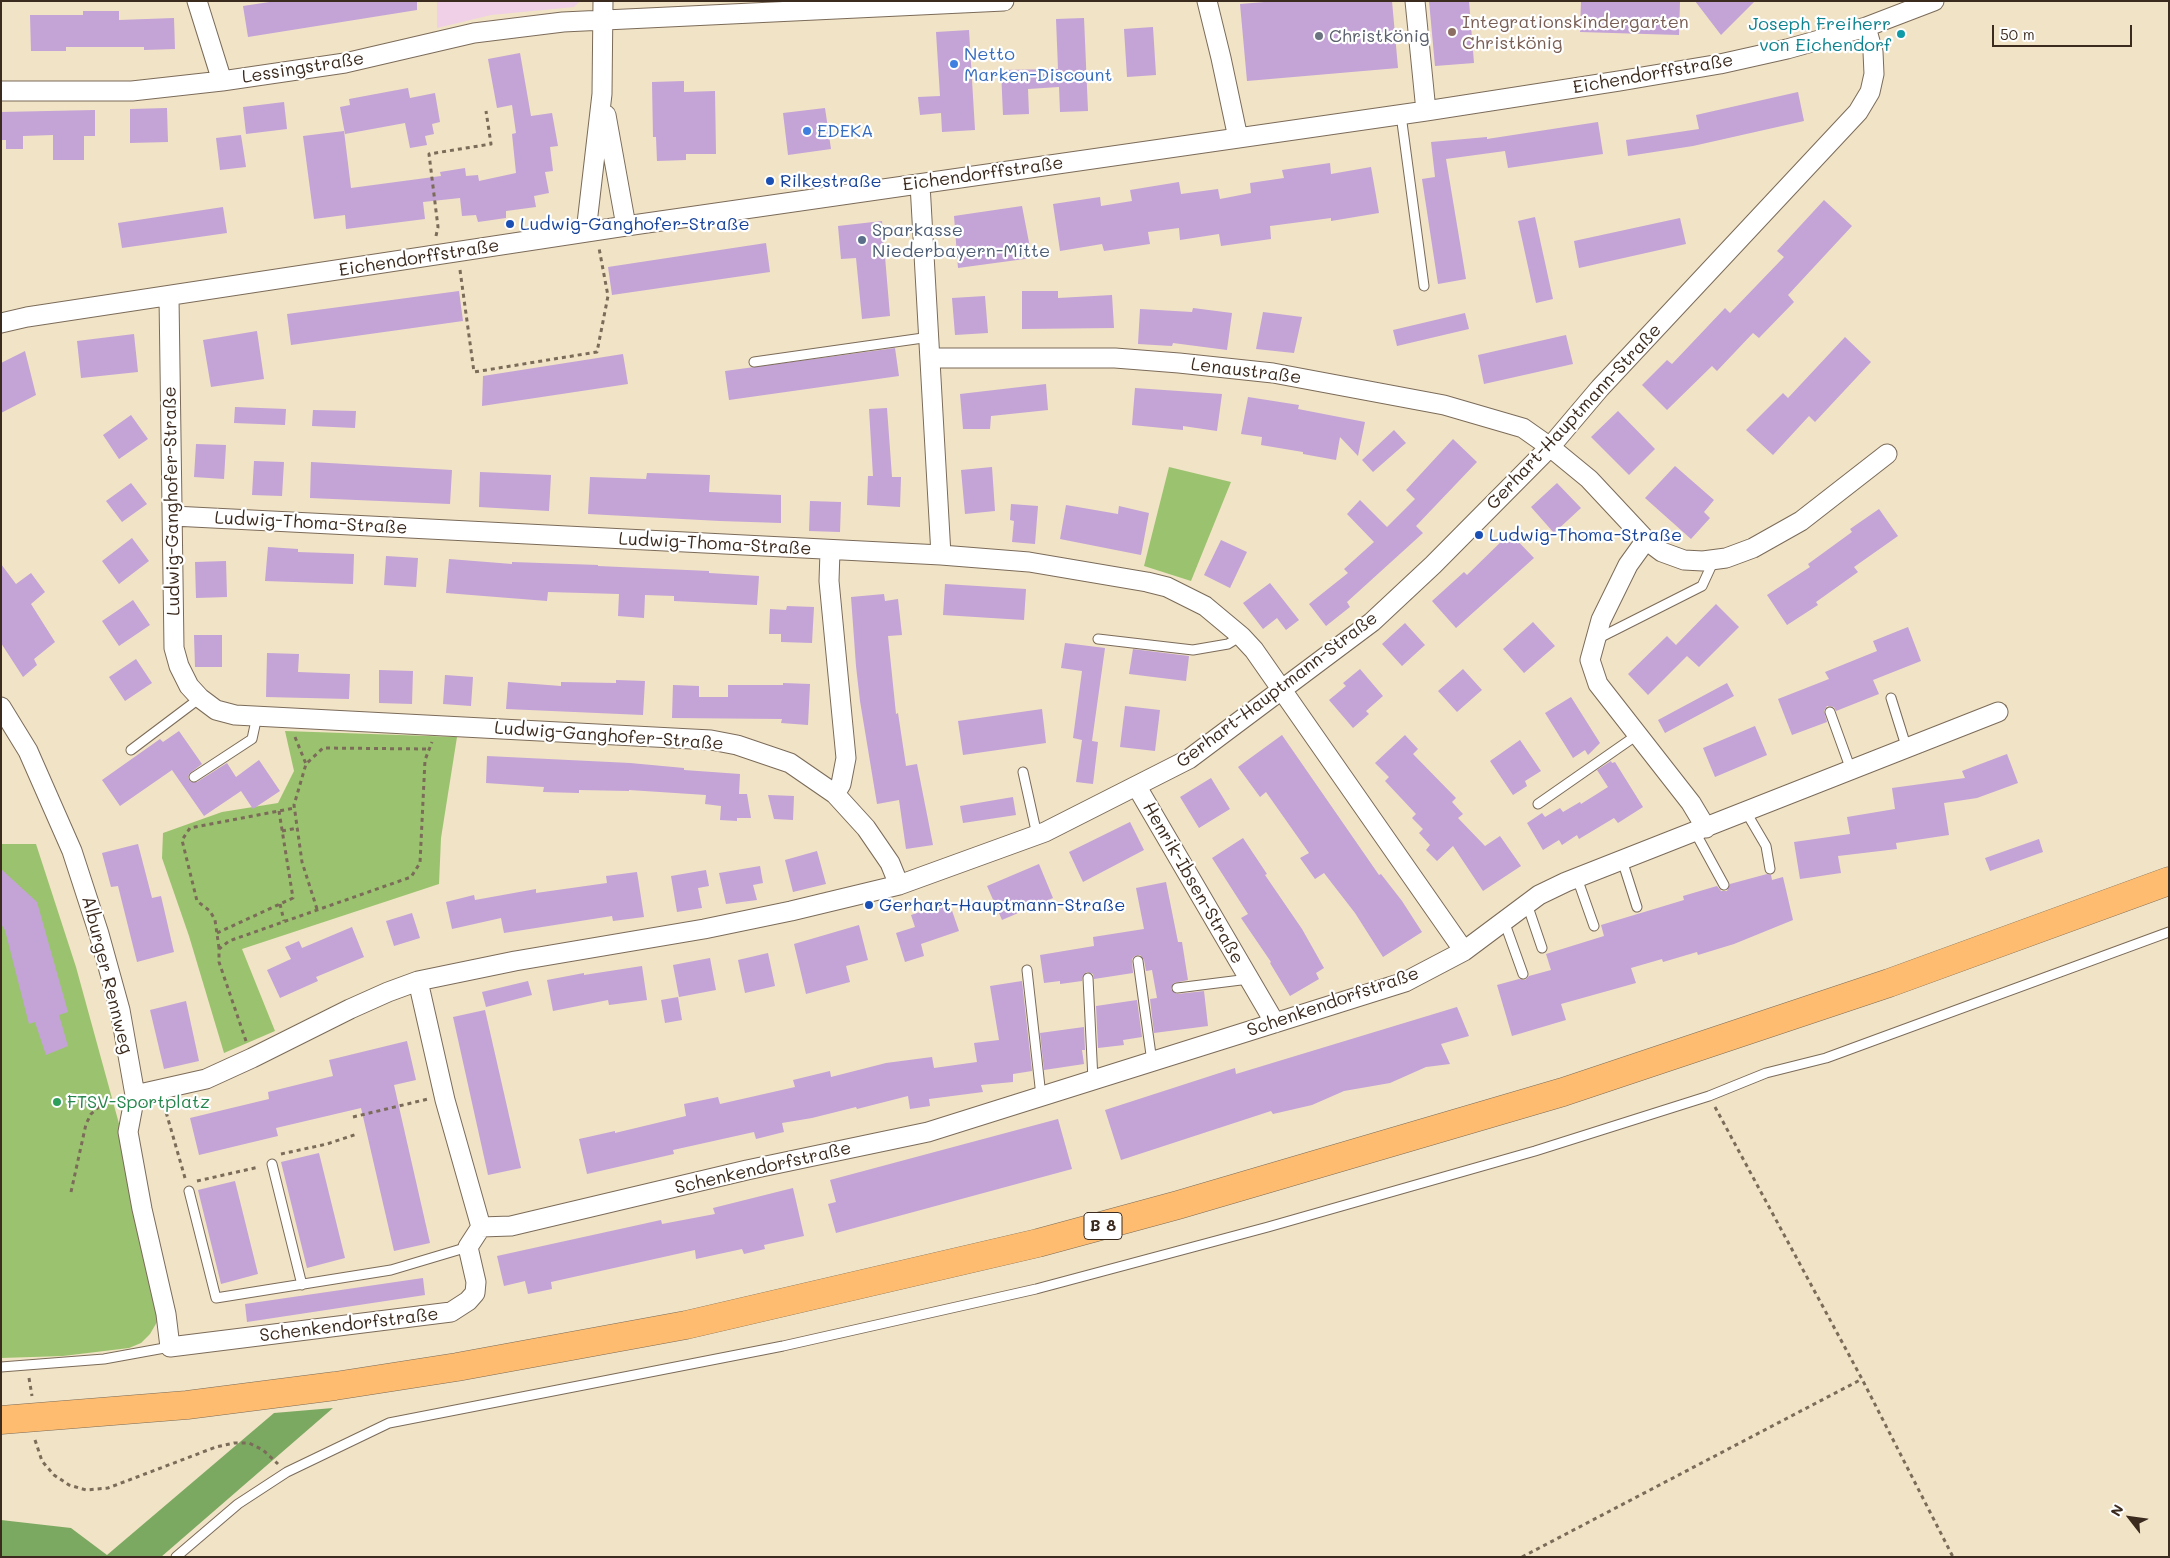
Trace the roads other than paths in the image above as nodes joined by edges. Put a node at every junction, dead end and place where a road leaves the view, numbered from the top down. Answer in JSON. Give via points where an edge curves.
{"nodes":[{"id":1,"x":197,"y":1,"type":"edge"},
{"id":2,"x":1004,"y":1,"type":"edge"},
{"id":3,"x":1206,"y":1,"type":"edge"},
{"id":4,"x":1415,"y":1,"type":"edge"},
{"id":5,"x":1934,"y":1,"type":"edge"},
{"id":6,"x":603,"y":10,"type":"edge"},
{"id":7,"x":1866,"y":27,"type":"junction"},
{"id":8,"x":222,"y":81,"type":"junction"},
{"id":9,"x":1,"y":91,"type":"edge"},
{"id":10,"x":602,"y":94,"type":"junction"},
{"id":11,"x":1426,"y":111,"type":"junction"},
{"id":12,"x":1402,"y":114,"type":"junction"},
{"id":13,"x":1238,"y":138,"type":"junction"},
{"id":14,"x":920,"y":184,"type":"junction"},
{"id":15,"x":626,"y":226,"type":"junction"},
{"id":16,"x":591,"y":231,"type":"junction"},
{"id":17,"x":1424,"y":286,"type":"dead end"},
{"id":18,"x":169,"y":297,"type":"junction"},
{"id":19,"x":1,"y":324,"type":"edge"},
{"id":20,"x":930,"y":336,"type":"junction"},
{"id":21,"x":931,"y":358,"type":"junction"},
{"id":22,"x":754,"y":362,"type":"dead end"},
{"id":23,"x":1550,"y":447,"type":"junction"},
{"id":24,"x":1887,"y":454,"type":"dead end"},
{"id":25,"x":173,"y":516,"type":"junction"},
{"id":26,"x":1646,"y":540,"type":"junction"},
{"id":27,"x":830,"y":550,"type":"junction"},
{"id":28,"x":941,"y":555,"type":"junction"},
{"id":29,"x":1714,"y":560,"type":"junction"},
{"id":30,"x":1241,"y":636,"type":"junction"},
{"id":31,"x":1098,"y":639,"type":"dead end"},
{"id":32,"x":1594,"y":640,"type":"junction"},
{"id":33,"x":1282,"y":691,"type":"junction"},
{"id":34,"x":200,"y":698,"type":"junction"},
{"id":35,"x":1891,"y":698,"type":"dead end"},
{"id":36,"x":1,"y":707,"type":"edge"},
{"id":37,"x":1830,"y":712,"type":"dead end"},
{"id":38,"x":1998,"y":712,"type":"dead end"},
{"id":39,"x":258,"y":716,"type":"junction"},
{"id":40,"x":1637,"y":735,"type":"junction"},
{"id":41,"x":1907,"y":749,"type":"junction"},
{"id":42,"x":131,"y":750,"type":"dead end"},
{"id":43,"x":1852,"y":771,"type":"junction"},
{"id":44,"x":1023,"y":772,"type":"dead end"},
{"id":45,"x":194,"y":777,"type":"dead end"},
{"id":46,"x":1137,"y":787,"type":"junction"},
{"id":47,"x":835,"y":794,"type":"junction"},
{"id":48,"x":1538,"y":804,"type":"dead end"},
{"id":49,"x":1746,"y":812,"type":"junction"},
{"id":50,"x":1701,"y":830,"type":"junction"},
{"id":51,"x":1037,"y":835,"type":"junction"},
{"id":52,"x":1622,"y":860,"type":"junction"},
{"id":53,"x":1770,"y":869,"type":"dead end"},
{"id":54,"x":1577,"y":878,"type":"junction"},
{"id":55,"x":2169,"y":881,"type":"edge"},
{"id":56,"x":899,"y":885,"type":"junction"},
{"id":57,"x":1724,"y":885,"type":"dead end"},
{"id":58,"x":1527,"y":904,"type":"junction"},
{"id":59,"x":1637,"y":907,"type":"dead end"},
{"id":60,"x":1504,"y":920,"type":"junction"},
{"id":61,"x":1594,"y":926,"type":"dead end"},
{"id":62,"x":2169,"y":932,"type":"edge"},
{"id":63,"x":1542,"y":948,"type":"dead end"},
{"id":64,"x":1464,"y":951,"type":"junction"},
{"id":65,"x":1138,"y":961,"type":"dead end"},
{"id":66,"x":1027,"y":970,"type":"dead end"},
{"id":67,"x":1523,"y":974,"type":"dead end"},
{"id":68,"x":1088,"y":978,"type":"dead end"},
{"id":69,"x":1249,"y":979,"type":"junction"},
{"id":70,"x":418,"y":981,"type":"junction"},
{"id":71,"x":1177,"y":988,"type":"dead end"},
{"id":72,"x":1275,"y":1023,"type":"junction"},
{"id":73,"x":1152,"y":1062,"type":"junction"},
{"id":74,"x":1093,"y":1080,"type":"junction"},
{"id":75,"x":135,"y":1095,"type":"junction"},
{"id":76,"x":1042,"y":1096,"type":"junction"},
{"id":77,"x":272,"y":1164,"type":"dead end"},
{"id":78,"x":189,"y":1191,"type":"road end"},
{"id":79,"x":481,"y":1227,"type":"junction"},
{"id":80,"x":468,"y":1247,"type":"junction"},
{"id":81,"x":302,"y":1285,"type":"junction"},
{"id":82,"x":170,"y":1348,"type":"junction"},
{"id":83,"x":1,"y":1367,"type":"edge"},
{"id":84,"x":1,"y":1420,"type":"edge"},
{"id":85,"x":176,"y":1557,"type":"edge"}],
"edges":[{"from":1,"to":8,"type":"street"},
{"from":2,"to":6,"type":"street","name":"Lessingstraße"},
{"from":3,"to":13,"type":"street"},
{"from":4,"to":11,"type":"street"},
{"from":5,"to":7,"type":"street","name":"Eichendorffstraße"},
{"from":6,"to":8,"type":"street","name":"Lessingstraße","via":[[474,33],[345,63]]},
{"from":6,"to":10,"type":"street"},
{"from":7,"to":11,"type":"street","name":"Eichendorffstraße","via":[[1720,64]]},
{"from":7,"to":23,"type":"street","name":"Gerhart-Hauptmann-Straße","via":[[1873,52],[1874,74],[1870,92],[1858,112],[1600,388]]},
{"from":8,"to":9,"type":"street","name":"Lessingstraße","via":[[132,91]]},
{"from":10,"to":15,"type":"street"},
{"from":10,"to":16,"type":"street"},
{"from":11,"to":12,"type":"street","name":"Eichendorffstraße"},
{"from":12,"to":13,"type":"street","name":"Eichendorffstraße"},
{"from":12,"to":17,"type":"lane"},
{"from":13,"to":14,"type":"street","name":"Eichendorffstraße"},
{"from":14,"to":15,"type":"street","name":"Eichendorffstraße"},
{"from":14,"to":20,"type":"street"},
{"from":15,"to":16,"type":"street","name":"Eichendorffstraße"},
{"from":16,"to":18,"type":"street","name":"Eichendorffstraße"},
{"from":18,"to":19,"type":"street","name":"Eichendorffstraße"},
{"from":18,"to":25,"type":"street","name":"Ludwig-Ganghofer-Straße"},
{"from":20,"to":21,"type":"street"},
{"from":20,"to":22,"type":"lane"},
{"from":21,"to":23,"type":"street","name":"Lenaustraße","via":[[1115,358],[1273,373],[1444,405],[1523,428]]},
{"from":21,"to":28,"type":"street"},
{"from":23,"to":26,"type":"street","name":"Lenaustraße","via":[[1588,479]]},
{"from":23,"to":33,"type":"street","name":"Gerhart-Hauptmann-Straße","via":[[1372,622]]},
{"from":24,"to":29,"type":"street","name":"Lenaustraße","via":[[1801,521],[1753,548]]},
{"from":25,"to":27,"type":"street","name":"Ludwig-Thoma-Straße"},
{"from":25,"to":34,"type":"street","name":"Ludwig-Ganghofer-Straße","via":[[174,648],[189,686]]},
{"from":26,"to":29,"type":"street","name":"Lenaustraße","via":[[1662,552],[1684,560]]},
{"from":26,"to":32,"type":"street","via":[[1628,565]]},
{"from":27,"to":28,"type":"street","name":"Ludwig-Thoma-Straße"},
{"from":27,"to":47,"type":"street","via":[[829,581],[846,758],[841,784]]},
{"from":28,"to":30,"type":"street","name":"Ludwig-Thoma-Straße","via":[[1029,562],[1147,582],[1205,606]]},
{"from":29,"to":32,"type":"lane","via":[[1702,586]]},
{"from":30,"to":31,"type":"lane","via":[[1228,644],[1193,650]]},
{"from":30,"to":33,"type":"street","name":"Ludwig-Thoma-Straße"},
{"from":32,"to":40,"type":"street","via":[[1590,660],[1598,684]]},
{"from":33,"to":46,"type":"street","name":"Gerhart-Hauptmann-Straße","via":[[1189,759]]},
{"from":33,"to":64,"type":"street","name":"Ludwig-Thoma-Straße"},
{"from":34,"to":39,"type":"street","name":"Ludwig-Ganghofer-Straße","via":[[216,710]]},
{"from":34,"to":42,"type":"lane"},
{"from":35,"to":41,"type":"lane"},
{"from":36,"to":75,"type":"street","name":"Alburger Rennweg","via":[[28,751],[72,851],[120,1010]]},
{"from":37,"to":43,"type":"lane"},
{"from":38,"to":41,"type":"street","name":"Schenkendorfstraße"},
{"from":39,"to":45,"type":"lane","via":[[252,739]]},
{"from":39,"to":47,"type":"street","name":"Ludwig-Ganghofer-Straße","via":[[711,740],[762,752],[790,763]]},
{"from":40,"to":48,"type":"lane"},
{"from":40,"to":50,"type":"street","via":[[1691,803]]},
{"from":41,"to":43,"type":"street","name":"Schenkendorfstraße"},
{"from":43,"to":49,"type":"street","name":"Schenkendorfstraße"},
{"from":44,"to":51,"type":"lane"},
{"from":46,"to":51,"type":"street","name":"Gerhart-Hauptmann-Straße"},
{"from":46,"to":69,"type":"street","name":"Henrik-Ibsen-Straße"},
{"from":47,"to":56,"type":"street","name":"Ludwig-Ganghofer-Straße","via":[[876,842]]},
{"from":49,"to":50,"type":"street","name":"Schenkendorfstraße"},
{"from":49,"to":53,"type":"lane","via":[[1766,846]]},
{"from":50,"to":52,"type":"street","name":"Schenkendorfstraße"},
{"from":50,"to":57,"type":"lane"},
{"from":51,"to":56,"type":"street","name":"Gerhart-Hauptmann-Straße"},
{"from":52,"to":54,"type":"street","name":"Schenkendorfstraße"},
{"from":52,"to":59,"type":"lane"},
{"from":54,"to":58,"type":"street","name":"Schenkendorfstraße"},
{"from":54,"to":61,"type":"lane"},
{"from":55,"to":84,"type":"main road","number":"B 8","via":[[1898,980],[1563,1092],[1187,1203],[1038,1243],[686,1325],[466,1366],[196,1404]]},
{"from":56,"to":70,"type":"street","name":"Gerhart-Hauptmann-Straße","via":[[713,927]]},
{"from":58,"to":60,"type":"street","name":"Schenkendorfstraße"},
{"from":58,"to":63,"type":"lane"},
{"from":60,"to":64,"type":"street","name":"Schenkendorfstraße"},
{"from":60,"to":67,"type":"lane"},
{"from":62,"to":85,"type":"lane","via":[[1826,1058],[1766,1073],[1709,1096],[1535,1151],[1268,1227],[1036,1289],[783,1346],[389,1423],[287,1472],[238,1504]]},
{"from":64,"to":72,"type":"street","name":"Schenkendorfstraße","via":[[1404,982]]},
{"from":65,"to":73,"type":"lane"},
{"from":66,"to":76,"type":"lane"},
{"from":68,"to":74,"type":"lane"},
{"from":69,"to":71,"type":"lane","name":"Henrik-Ibsen-Straße"},
{"from":69,"to":72,"type":"street","name":"Henrik-Ibsen-Straße"},
{"from":70,"to":75,"type":"street","name":"Gerhart-Hauptmann-Straße","via":[[350,1009],[206,1079]]},
{"from":70,"to":79,"type":"street","via":[[444,1095]]},
{"from":72,"to":73,"type":"street","name":"Schenkendorfstraße"},
{"from":73,"to":74,"type":"street","name":"Schenkendorfstraße"},
{"from":74,"to":76,"type":"street","name":"Schenkendorfstraße"},
{"from":75,"to":82,"type":"street","name":"Alburger Rennweg","via":[[128,1132],[166,1314]]},
{"from":76,"to":79,"type":"street","name":"Schenkendorfstraße","via":[[928,1132],[748,1170],[511,1226]]},
{"from":77,"to":81,"type":"lane"},
{"from":78,"to":81,"type":"lane","via":[[216,1298]]},
{"from":79,"to":80,"type":"street"},
{"from":80,"to":81,"type":"lane","via":[[391,1270]]},
{"from":80,"to":82,"type":"street","name":"Schenkendorfstraße","via":[[476,1282],[475,1293],[451,1312]]},
{"from":82,"to":83,"type":"lane","via":[[104,1360]]}]}
